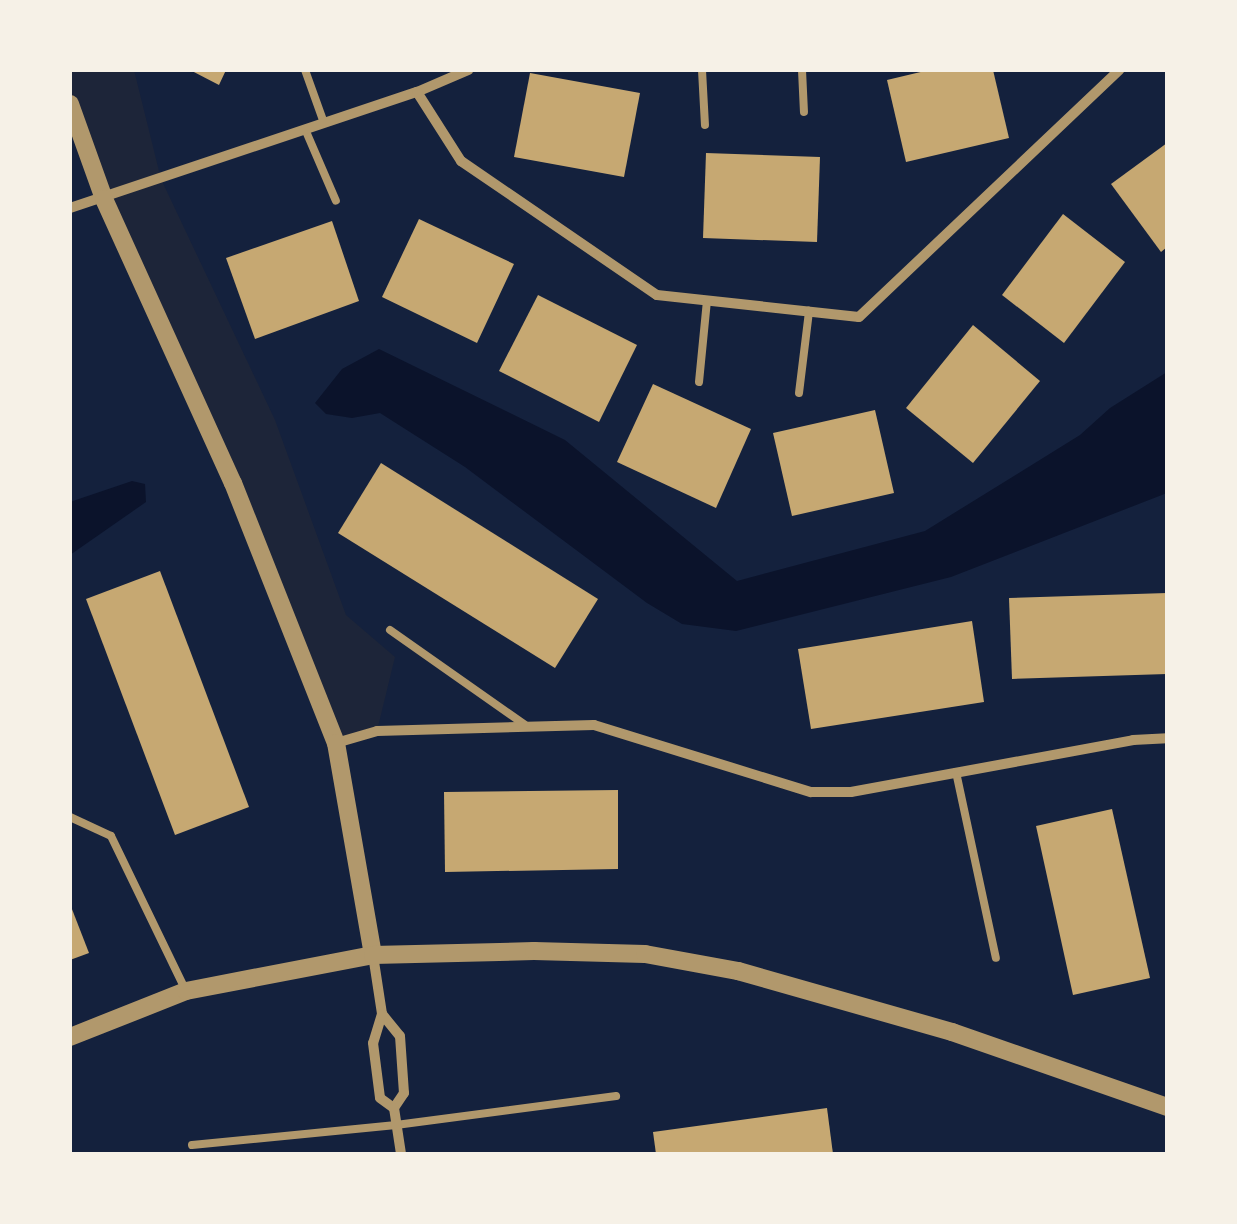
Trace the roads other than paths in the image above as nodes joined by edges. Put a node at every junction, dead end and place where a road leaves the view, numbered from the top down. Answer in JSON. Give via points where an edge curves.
{"nodes":[{"id":1,"x":305,"y":70,"type":"edge"},
{"id":2,"x":468,"y":70,"type":"edge"},
{"id":3,"x":702,"y":70,"type":"edge"},
{"id":4,"x":802,"y":70,"type":"edge"},
{"id":5,"x":1119,"y":70,"type":"edge"},
{"id":6,"x":417,"y":92,"type":"junction"},
{"id":7,"x":70,"y":104,"type":"edge"},
{"id":8,"x":804,"y":112,"type":"dead end"},
{"id":9,"x":324,"y":123,"type":"junction"},
{"id":10,"x":705,"y":125,"type":"dead end"},
{"id":11,"x":305,"y":129,"type":"junction"},
{"id":12,"x":104,"y":199,"type":"junction"},
{"id":13,"x":336,"y":201,"type":"dead end"},
{"id":14,"x":70,"y":208,"type":"edge"},
{"id":15,"x":707,"y":300,"type":"junction"},
{"id":16,"x":809,"y":311,"type":"junction"},
{"id":17,"x":699,"y":382,"type":"dead end"},
{"id":18,"x":799,"y":393,"type":"dead end"},
{"id":19,"x":390,"y":630,"type":"dead end"},
{"id":20,"x":527,"y":727,"type":"junction"},
{"id":21,"x":1167,"y":738,"type":"edge"},
{"id":22,"x":336,"y":743,"type":"junction"},
{"id":23,"x":956,"y":772,"type":"junction"},
{"id":24,"x":70,"y":817,"type":"edge"},
{"id":25,"x":373,"y":954,"type":"junction"},
{"id":26,"x":996,"y":958,"type":"dead end"},
{"id":27,"x":186,"y":990,"type":"junction"},
{"id":28,"x":382,"y":1014,"type":"junction"},
{"id":29,"x":70,"y":1037,"type":"edge"},
{"id":30,"x":616,"y":1096,"type":"dead end"},
{"id":31,"x":1167,"y":1107,"type":"edge"},
{"id":32,"x":394,"y":1108,"type":"junction"},
{"id":33,"x":396,"y":1125,"type":"junction"},
{"id":34,"x":192,"y":1145,"type":"dead end"},
{"id":35,"x":401,"y":1154,"type":"edge"}],
"edges":[{"from":1,"to":9,"type":"lane"},
{"from":2,"to":6,"type":"street"},
{"from":3,"to":10,"type":"lane"},
{"from":4,"to":8,"type":"lane"},
{"from":5,"to":16,"type":"street","via":[[858,317]]},
{"from":6,"to":9,"type":"street"},
{"from":6,"to":15,"type":"street","via":[[461,161],[657,294]]},
{"from":7,"to":12,"type":"street"},
{"from":9,"to":11,"type":"street"},
{"from":11,"to":12,"type":"street"},
{"from":11,"to":13,"type":"lane"},
{"from":12,"to":14,"type":"street"},
{"from":12,"to":22,"type":"street","via":[[233,483]]},
{"from":15,"to":16,"type":"street"},
{"from":15,"to":17,"type":"lane"},
{"from":16,"to":18,"type":"lane"},
{"from":19,"to":20,"type":"lane"},
{"from":20,"to":22,"type":"street","via":[[377,731]]},
{"from":20,"to":23,"type":"street","via":[[594,725],[811,792],[851,792]]},
{"from":21,"to":23,"type":"street"},
{"from":22,"to":25,"type":"street"},
{"from":23,"to":26,"type":"lane"},
{"from":24,"to":27,"type":"lane","via":[[110,836]]},
{"from":25,"to":27,"type":"street"},
{"from":25,"to":28,"type":"street"},
{"from":25,"to":31,"type":"street","via":[[644,954],[738,971],[952,1032]]},
{"from":27,"to":29,"type":"street"},
{"from":28,"to":32,"type":"street","via":[[374,1043],[378,1084],[380,1098]]},
{"from":28,"to":32,"type":"street","via":[[400,1036],[404,1093]]},
{"from":30,"to":33,"type":"lane"},
{"from":32,"to":33,"type":"street"},
{"from":33,"to":34,"type":"lane"},
{"from":33,"to":35,"type":"street"}]}
